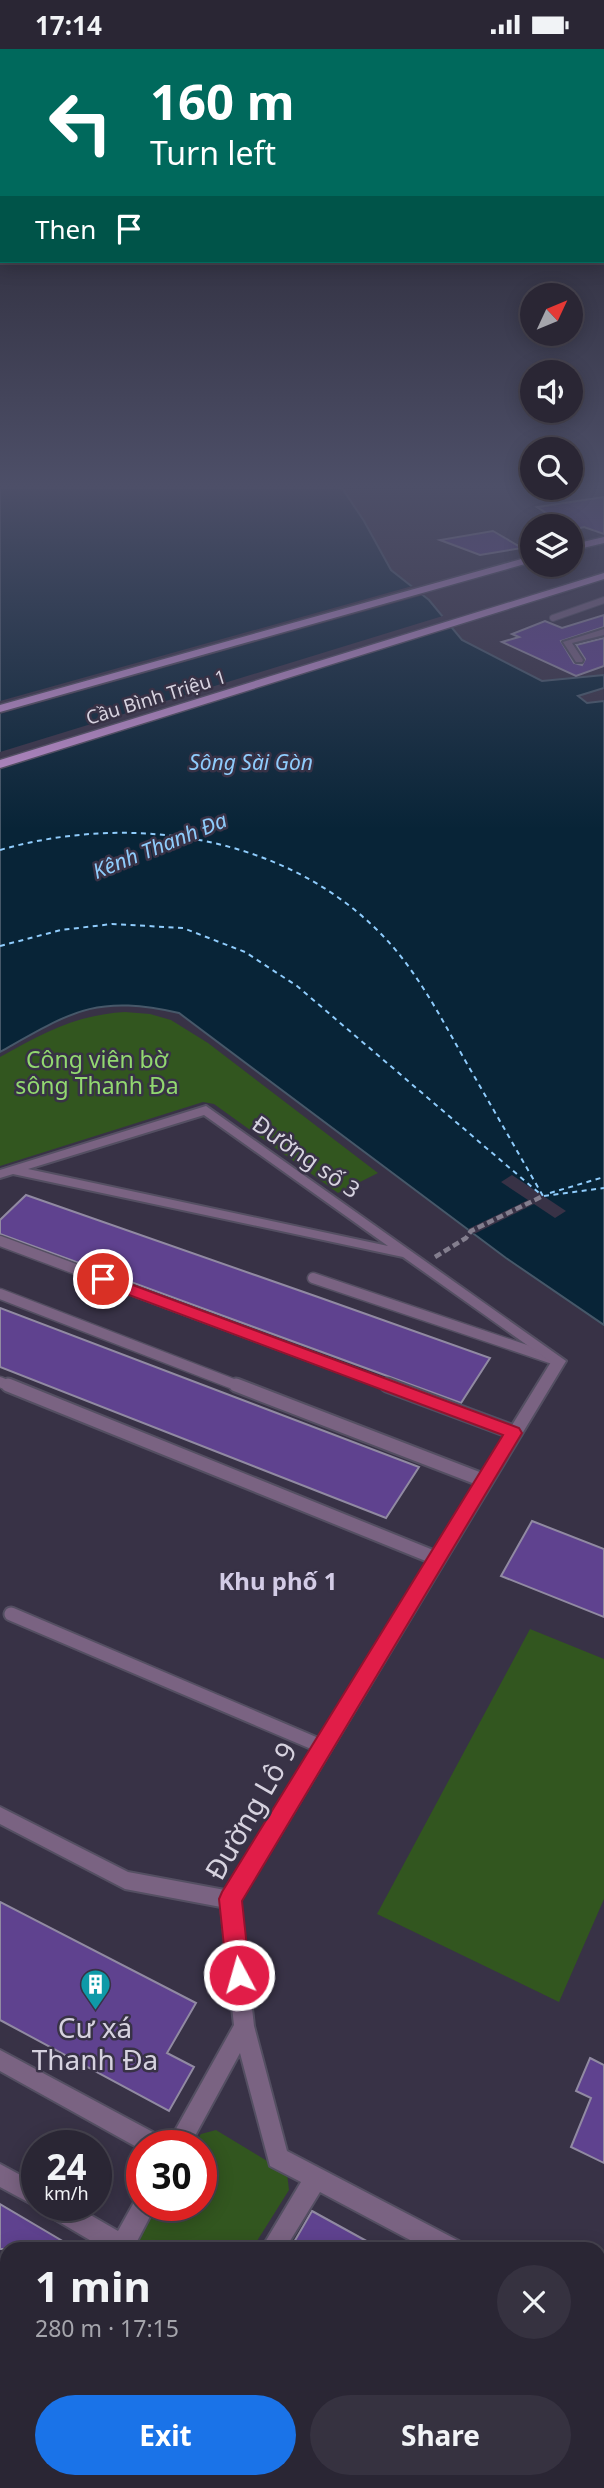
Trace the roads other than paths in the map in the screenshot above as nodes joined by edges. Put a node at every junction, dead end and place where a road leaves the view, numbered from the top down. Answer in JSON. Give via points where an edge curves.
{"nodes":[{"id":1,"x":380,"y":602,"type":"edge"},
{"id":2,"x":512,"y":602,"type":"edge"},
{"id":3,"x":516,"y":602,"type":"edge"},
{"id":4,"x":599,"y":602,"type":"edge"},
{"id":5,"x":553,"y":618,"type":"dead end"},
{"id":6,"x":604,"y":632,"type":"edge"},
{"id":7,"x":579,"y":660,"type":"dead end"},
{"id":8,"x":0,"y":709,"type":"edge"},
{"id":9,"x":0,"y":757,"type":"edge"},
{"id":10,"x":0,"y":764,"type":"edge"},
{"id":11,"x":6,"y":1172,"type":"edge"},
{"id":12,"x":0,"y":1241,"type":"edge"},
{"id":13,"x":408,"y":1255,"type":"junction"},
{"id":14,"x":313,"y":1277,"type":"dead end"},
{"id":15,"x":0,"y":1294,"type":"edge"},
{"id":16,"x":559,"y":1361,"type":"junction"},
{"id":17,"x":0,"y":1382,"type":"edge"},
{"id":18,"x":513,"y":1433,"type":"junction"},
{"id":19,"x":485,"y":1481,"type":"junction"},
{"id":20,"x":438,"y":1559,"type":"junction"},
{"id":21,"x":12,"y":1614,"type":"dead end"},
{"id":22,"x":323,"y":1747,"type":"junction"},
{"id":23,"x":0,"y":1815,"type":"edge"},
{"id":24,"x":230,"y":1899,"type":"junction"},
{"id":25,"x":244,"y":2026,"type":"junction"},
{"id":26,"x":0,"y":2060,"type":"edge"},
{"id":27,"x":127,"y":2130,"type":"edge"},
{"id":28,"x":186,"y":2130,"type":"edge"},
{"id":29,"x":0,"y":2175,"type":"edge"},
{"id":30,"x":316,"y":2178,"type":"junction"},
{"id":31,"x":21,"y":2187,"type":"edge"},
{"id":32,"x":79,"y":2221,"type":"edge"},
{"id":33,"x":136,"y":2221,"type":"edge"},
{"id":34,"x":114,"y":2242,"type":"edge"},
{"id":35,"x":125,"y":2242,"type":"edge"},
{"id":36,"x":276,"y":2242,"type":"edge"},
{"id":37,"x":438,"y":2242,"type":"edge"}],
"edges":[{"from":1,"to":8,"type":"main road"},
{"from":2,"to":9,"type":"main road","name":"Cầu Bình Triệu 1"},
{"from":3,"to":10,"type":"main road","name":"Cầu Bình Triệu 1"},
{"from":4,"to":5,"type":"lane"},
{"from":6,"to":7,"type":"street","via":[[567,642]]},
{"from":11,"to":13,"type":"street"},
{"from":11,"to":13,"type":"street","name":"Đường số 3","via":[[206,1110]]},
{"from":12,"to":18,"type":"lane"},
{"from":13,"to":16,"type":"street","name":"Đường số 3"},
{"from":14,"to":16,"type":"lane"},
{"from":15,"to":19,"type":"lane"},
{"from":16,"to":18,"type":"street","name":"Đường Lô 9"},
{"from":17,"to":20,"type":"lane"},
{"from":18,"to":19,"type":"street","name":"Đường Lô 9"},
{"from":19,"to":20,"type":"street","name":"Đường Lô 9"},
{"from":20,"to":22,"type":"street","name":"Đường Lô 9"},
{"from":21,"to":22,"type":"lane"},
{"from":22,"to":24,"type":"street","name":"Đường Lô 9"},
{"from":23,"to":24,"type":"street","via":[[125,1880]]},
{"from":24,"to":25,"type":"street","name":"Đường Lô 9"},
{"from":25,"to":28,"type":"street"},
{"from":25,"to":30,"type":"street","name":"Đường Lô 9","via":[[278,2158]]},
{"from":26,"to":27,"type":"street"},
{"from":29,"to":31,"type":"street"},
{"from":30,"to":36,"type":"street"},
{"from":30,"to":37,"type":"street","name":"Đường Lô 9"},
{"from":32,"to":34,"type":"street"},
{"from":33,"to":35,"type":"street"}]}
